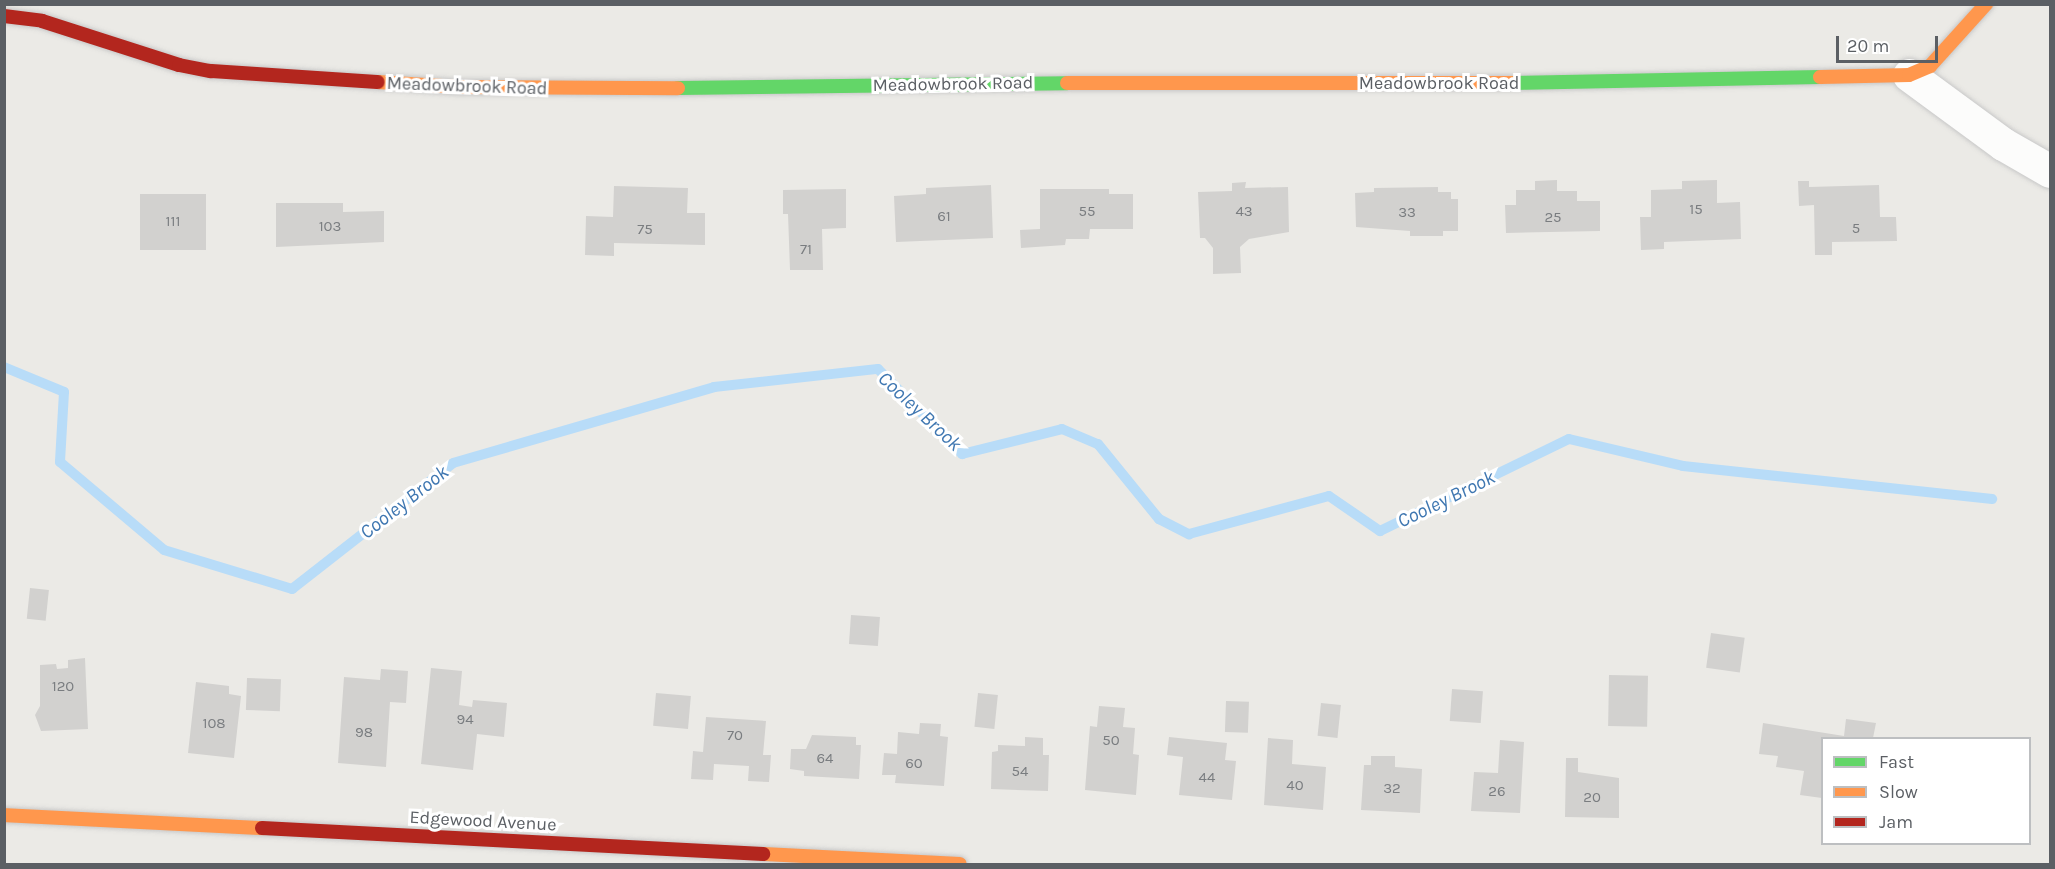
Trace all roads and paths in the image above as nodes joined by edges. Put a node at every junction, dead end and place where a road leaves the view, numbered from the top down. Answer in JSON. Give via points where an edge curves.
{"nodes":[{"id":1,"x":1986,"y":4,"type":"edge"},
{"id":2,"x":4,"y":16,"type":"edge"},
{"id":3,"x":1909,"y":75,"type":"junction"},
{"id":4,"x":2050,"y":171,"type":"edge"},
{"id":5,"x":4,"y":815,"type":"edge"},
{"id":6,"x":960,"y":864,"type":"edge"}],
"edges":[{"from":1,"to":3,"type":"street","name":"Meadowbrook Road","via":[[1930,66]]},
{"from":2,"to":3,"type":"street","name":"Meadowbrook Road","via":[[42,21],[180,65],[211,71],[459,87],[1491,83]]},
{"from":3,"to":4,"type":"street","via":[[2003,144]]},
{"from":5,"to":6,"type":"street","name":"Edgewood Avenue"}]}
